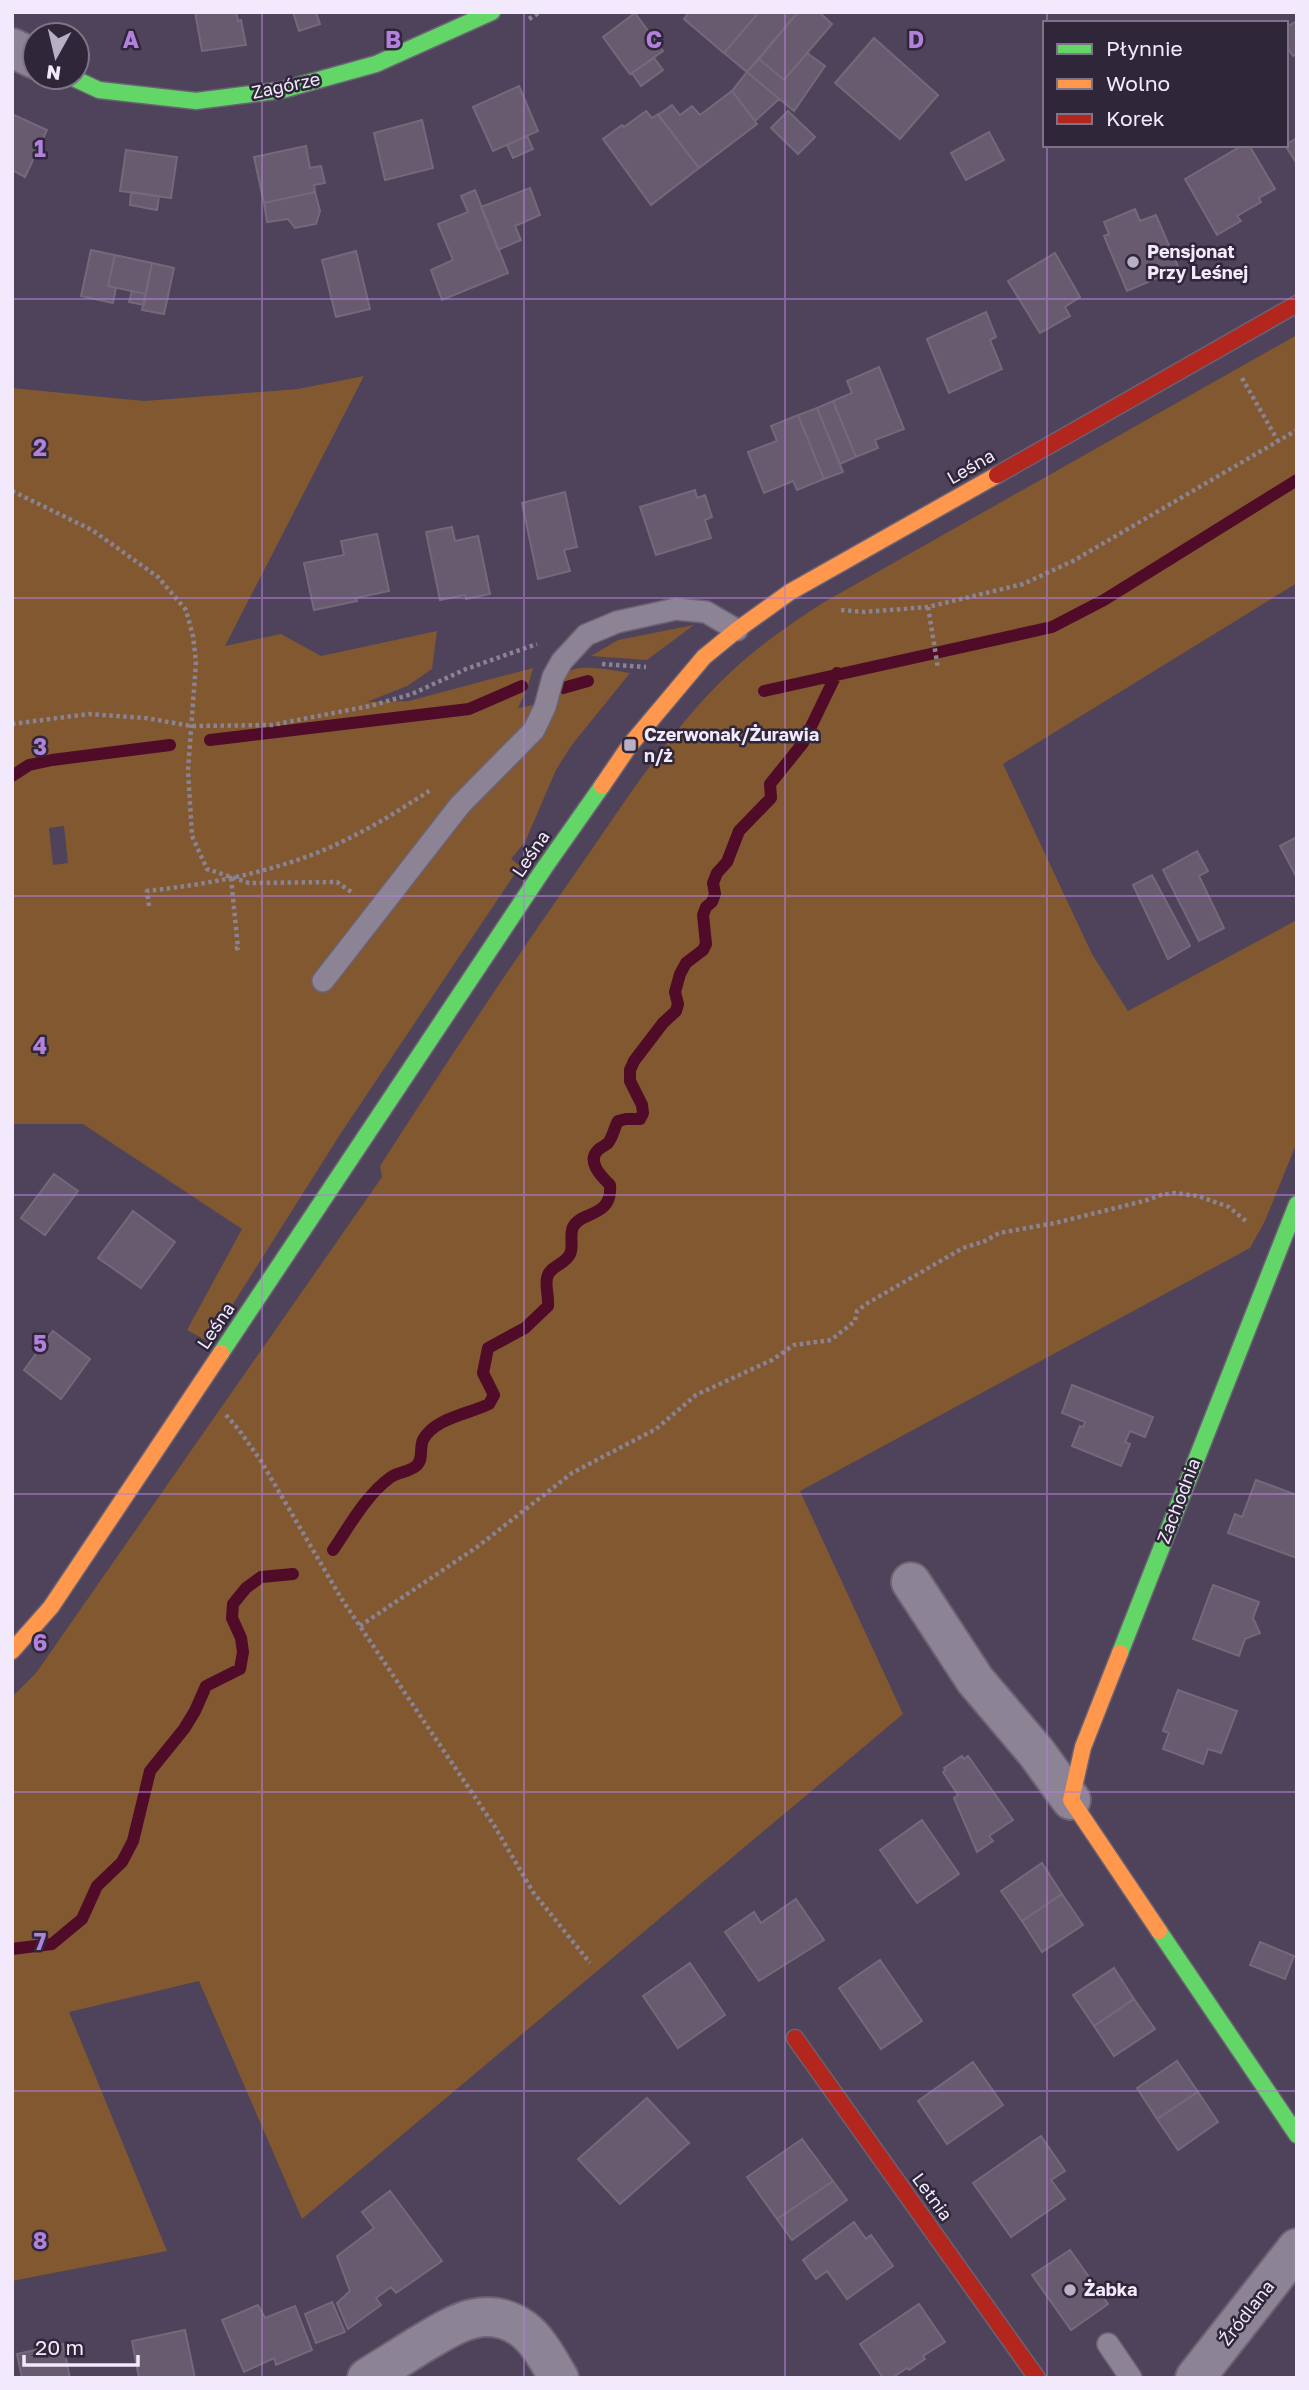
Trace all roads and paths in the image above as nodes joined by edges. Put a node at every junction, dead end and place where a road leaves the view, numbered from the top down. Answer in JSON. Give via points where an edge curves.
{"nodes":[{"id":1,"x":492,"y":12,"type":"edge"},
{"id":2,"x":91,"y":86,"type":"edge"},
{"id":3,"x":1297,"y":304,"type":"edge"},
{"id":4,"x":1240,"y":375,"type":"dead end"},
{"id":5,"x":1297,"y":430,"type":"edge"},
{"id":6,"x":1278,"y":441,"type":"junction"},
{"id":7,"x":12,"y":491,"type":"edge"},
{"id":8,"x":790,"y":592,"type":"junction"},
{"id":9,"x":928,"y":607,"type":"junction"},
{"id":10,"x":737,"y":631,"type":"junction"},
{"id":11,"x":586,"y":635,"type":"junction"},
{"id":12,"x":562,"y":661,"type":"junction"},
{"id":13,"x":646,"y":667,"type":"dead end"},
{"id":14,"x":938,"y":668,"type":"dead end"},
{"id":15,"x":12,"y":724,"type":"edge"},
{"id":16,"x":191,"y":726,"type":"junction"},
{"id":17,"x":432,"y":790,"type":"dead end"},
{"id":18,"x":232,"y":878,"type":"junction"},
{"id":19,"x":149,"y":906,"type":"dead end"},
{"id":20,"x":377,"y":911,"type":"junction"},
{"id":21,"x":233,"y":949,"type":"dead end"},
{"id":22,"x":323,"y":981,"type":"dead end"},
{"id":23,"x":1297,"y":1204,"type":"edge"},
{"id":24,"x":1278,"y":1248,"type":"junction"},
{"id":25,"x":195,"y":1391,"type":"junction"},
{"id":26,"x":911,"y":1582,"type":"dead end"},
{"id":27,"x":360,"y":1626,"type":"junction"},
{"id":28,"x":12,"y":1651,"type":"edge"},
{"id":29,"x":1071,"y":1800,"type":"junction"},
{"id":30,"x":590,"y":1963,"type":"dead end"},
{"id":31,"x":794,"y":2038,"type":"dead end"},
{"id":32,"x":1297,"y":2136,"type":"edge"},
{"id":33,"x":1297,"y":2248,"type":"edge"},
{"id":34,"x":1282,"y":2295,"type":"edge"},
{"id":35,"x":1108,"y":2344,"type":"dead end"},
{"id":36,"x":367,"y":2378,"type":"edge"},
{"id":37,"x":559,"y":2378,"type":"edge"},
{"id":38,"x":1037,"y":2378,"type":"edge"},
{"id":39,"x":1131,"y":2378,"type":"edge"},
{"id":40,"x":1195,"y":2378,"type":"edge"}],
"edges":[{"from":1,"to":2,"type":"street","name":"Zagórze","via":[[376,64],[282,90],[196,102]]},
{"from":3,"to":8,"type":"street","name":"Leśna"},
{"from":4,"to":6,"type":"path"},
{"from":5,"to":6,"type":"path"},
{"from":6,"to":9,"type":"path","via":[[1073,561],[1023,584]]},
{"from":7,"to":16,"type":"path","via":[[92,530],[158,577],[186,610],[196,663]]},
{"from":8,"to":9,"type":"path","via":[[806,606],[852,611]]},
{"from":8,"to":10,"type":"street","name":"Leśna"},
{"from":9,"to":14,"type":"path"},
{"from":10,"to":11,"type":"lane","via":[[706,612],[676,609],[617,622]]},
{"from":10,"to":25,"type":"street","name":"Leśna","via":[[705,657],[630,745]]},
{"from":11,"to":12,"type":"lane"},
{"from":11,"to":16,"type":"path","via":[[531,645],[412,694],[370,706],[272,725]]},
{"from":12,"to":13,"type":"path"},
{"from":12,"to":20,"type":"lane","via":[[534,730],[460,805]]},
{"from":15,"to":16,"type":"path","via":[[89,714]]},
{"from":16,"to":18,"type":"path","via":[[192,836],[207,869]]},
{"from":17,"to":18,"type":"path","via":[[359,834],[300,859]]},
{"from":18,"to":19,"type":"path","via":[[148,891]]},
{"from":18,"to":20,"type":"path","via":[[249,883],[337,882]]},
{"from":18,"to":21,"type":"path","via":[[239,948]]},
{"from":20,"to":22,"type":"lane"},
{"from":23,"to":24,"type":"street","name":"Zachodnia"},
{"from":24,"to":27,"type":"path","via":[[1229,1207],[1175,1193],[999,1233],[962,1248],[866,1304],[857,1311],[855,1321],[831,1340],[794,1345],[696,1395],[656,1429],[572,1473],[477,1547]]},
{"from":24,"to":29,"type":"street","name":"Zachodnia","via":[[1083,1747]]},
{"from":25,"to":27,"type":"path","via":[[240,1430]]},
{"from":25,"to":28,"type":"street","name":"Leśna","via":[[51,1607]]},
{"from":26,"to":29,"type":"street","via":[[975,1680]]},
{"from":27,"to":30,"type":"path","via":[[495,1827],[533,1892]]},
{"from":29,"to":32,"type":"street"},
{"from":31,"to":38,"type":"street","name":"Letnia"},
{"from":33,"to":34,"type":"street","name":"Źródlana"},
{"from":34,"to":40,"type":"street","name":"Źródlana"},
{"from":35,"to":39,"type":"lane"},
{"from":36,"to":37,"type":"street","via":[[457,2322],[478,2317],[502,2319],[523,2329]]}]}
